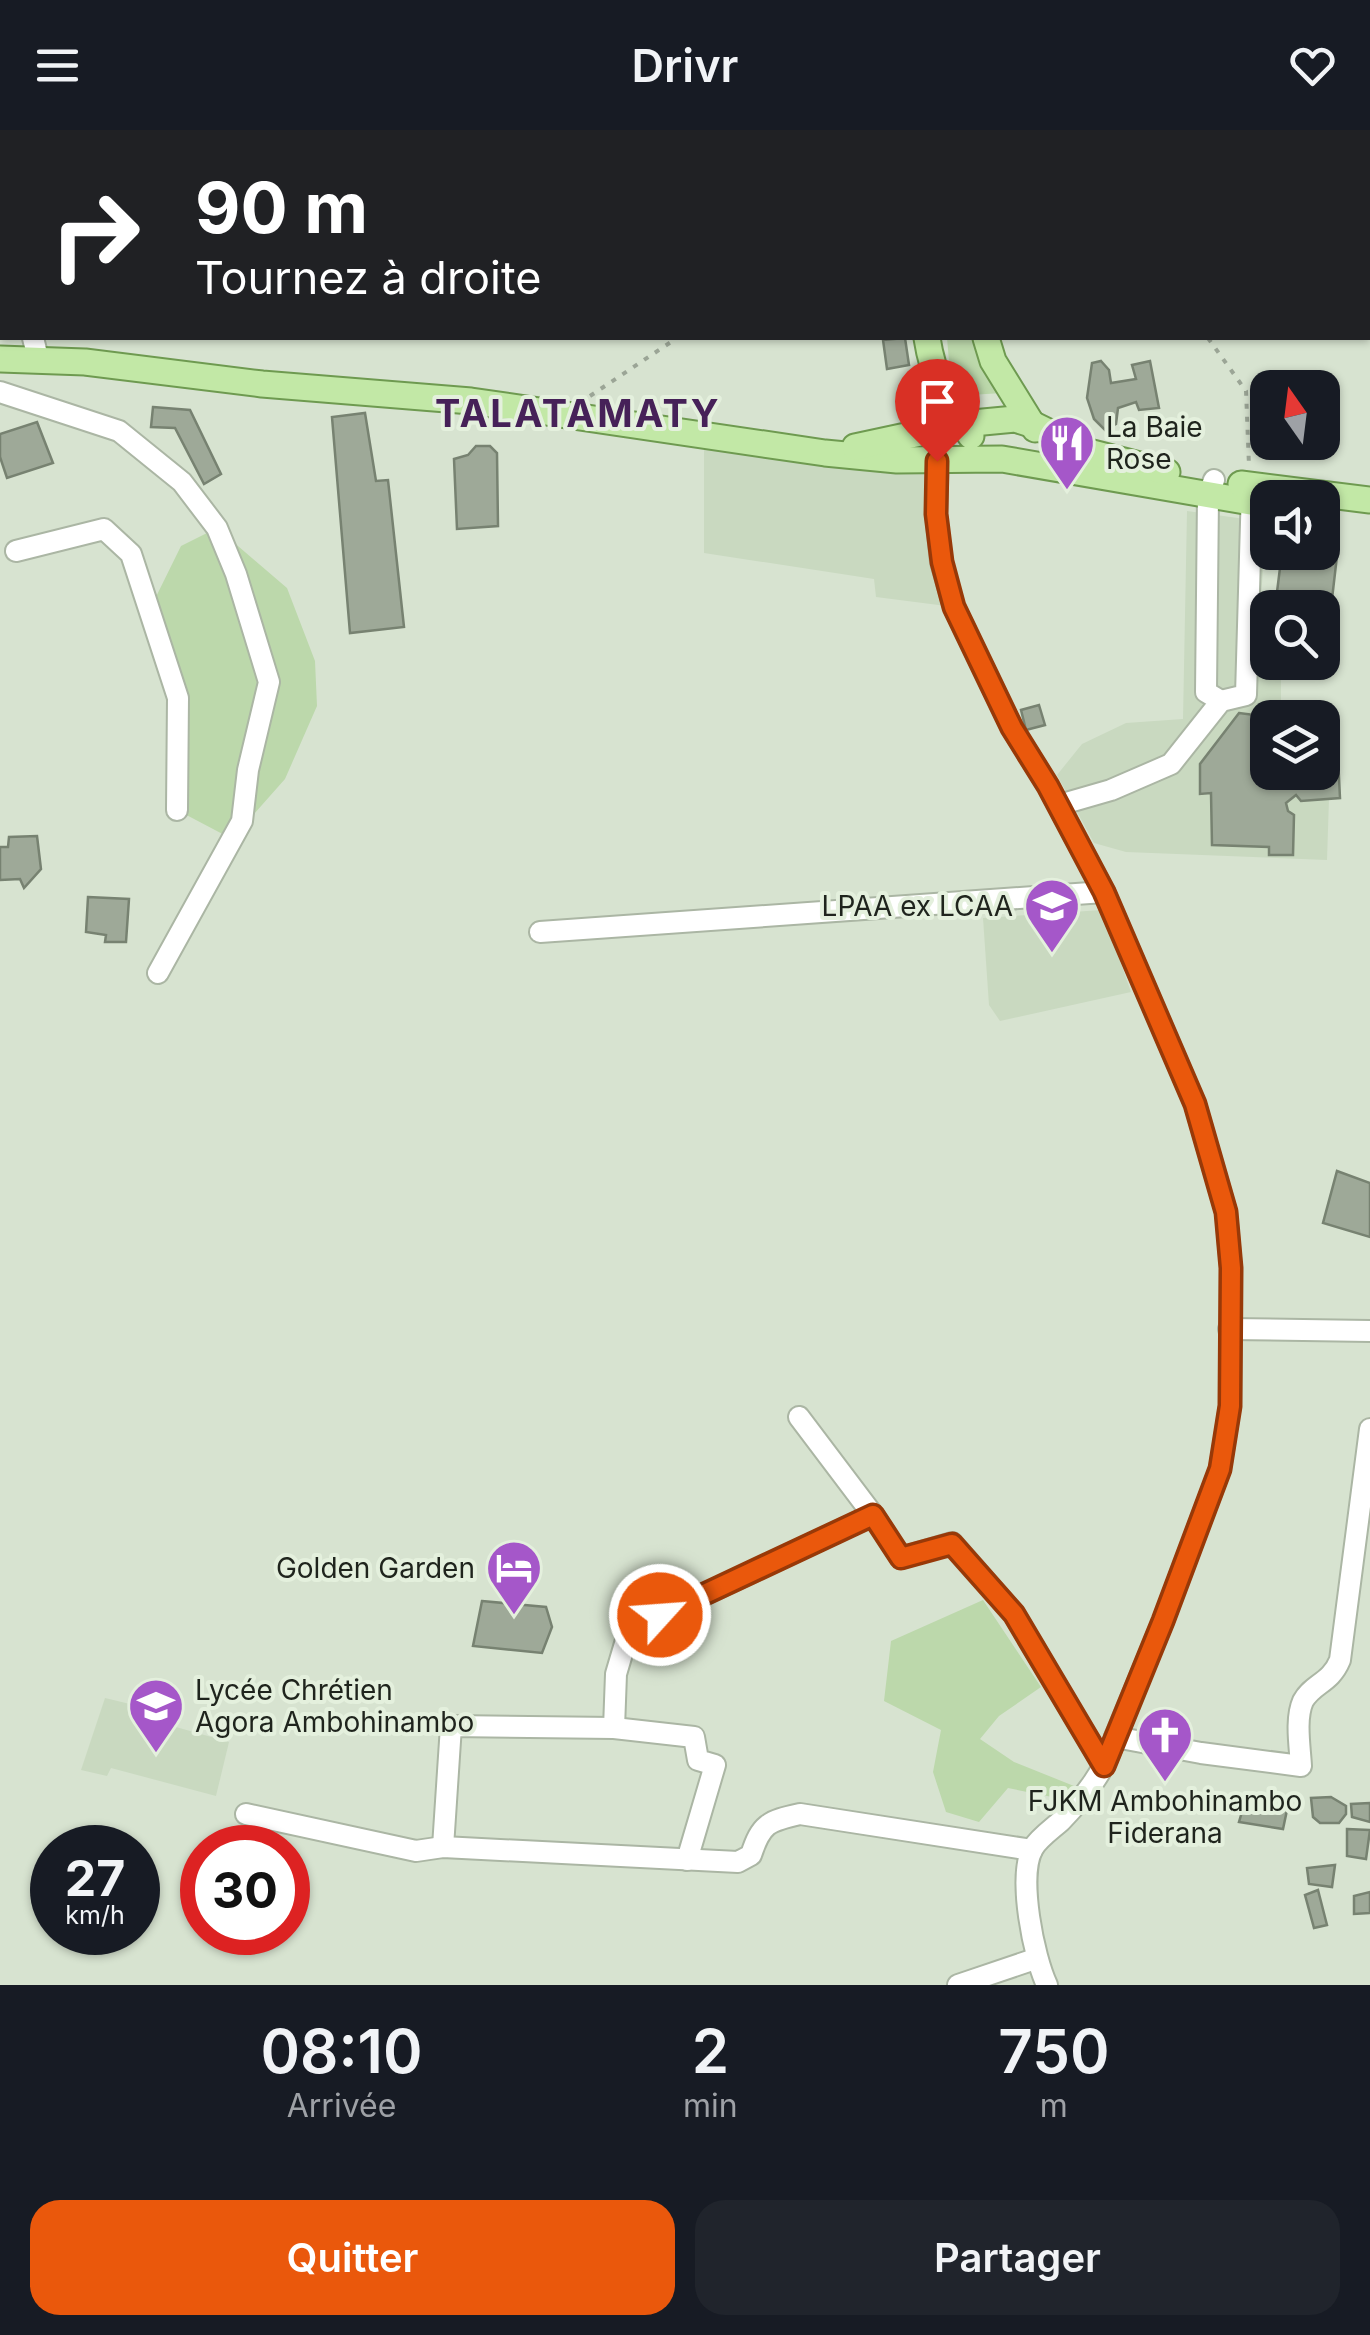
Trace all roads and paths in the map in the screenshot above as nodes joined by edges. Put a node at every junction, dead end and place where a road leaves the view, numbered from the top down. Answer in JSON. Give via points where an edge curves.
{"nodes":[{"id":1,"x":673,"y":340,"type":"edge"},
{"id":2,"x":927,"y":340,"type":"edge"},
{"id":3,"x":987,"y":340,"type":"edge"},
{"id":4,"x":1209,"y":340,"type":"edge"},
{"id":5,"x":36,"y":348,"type":"edge"},
{"id":6,"x":0,"y":359,"type":"edge"},
{"id":7,"x":0,"y":392,"type":"edge"},
{"id":8,"x":562,"y":416,"type":"junction"},
{"id":9,"x":1034,"y":425,"type":"junction"},
{"id":10,"x":951,"y":428,"type":"junction"},
{"id":11,"x":825,"y":453,"type":"junction"},
{"id":12,"x":1002,"y":460,"type":"junction"},
{"id":13,"x":937,"y":461,"type":"junction"},
{"id":14,"x":1253,"y":480,"type":"edge"},
{"id":15,"x":1211,"y":488,"type":"junction"},
{"id":16,"x":1250,"y":496,"type":"edge"},
{"id":17,"x":1340,"y":499,"type":"edge"},
{"id":18,"x":1370,"y":500,"type":"edge"},
{"id":19,"x":1340,"y":513,"type":"edge"},
{"id":20,"x":1370,"y":517,"type":"edge"},
{"id":21,"x":16,"y":551,"type":"dead end"},
{"id":22,"x":1253,"y":570,"type":"edge"},
{"id":23,"x":1221,"y":701,"type":"junction"},
{"id":24,"x":1059,"y":805,"type":"junction"},
{"id":25,"x":177,"y":810,"type":"dead end"},
{"id":26,"x":1104,"y":892,"type":"junction"},
{"id":27,"x":540,"y":932,"type":"dead end"},
{"id":28,"x":158,"y":974,"type":"dead end"},
{"id":29,"x":1229,"y":1329,"type":"junction"},
{"id":30,"x":1370,"y":1330,"type":"edge"},
{"id":31,"x":799,"y":1418,"type":"dead end"},
{"id":32,"x":1370,"y":1430,"type":"edge"},
{"id":33,"x":873,"y":1515,"type":"junction"},
{"id":34,"x":614,"y":1728,"type":"junction"},
{"id":35,"x":1114,"y":1737,"type":"junction"},
{"id":36,"x":1104,"y":1766,"type":"junction"},
{"id":37,"x":246,"y":1814,"type":"dead end"},
{"id":38,"x":444,"y":1847,"type":"junction"},
{"id":39,"x":1032,"y":1850,"type":"junction"},
{"id":40,"x":687,"y":1860,"type":"junction"},
{"id":41,"x":1035,"y":1959,"type":"junction"},
{"id":42,"x":1046,"y":1984,"type":"edge"},
{"id":43,"x":958,"y":1985,"type":"edge"},
{"id":44,"x":1069,"y":1985,"type":"edge"}],
"edges":[{"from":1,"to":8,"type":"path"},
{"from":2,"to":10,"type":"main road"},
{"from":3,"to":9,"type":"main road"},
{"from":4,"to":14,"type":"path","via":[[1246,391]]},
{"from":5,"to":6,"type":"main road"},
{"from":5,"to":8,"type":"main road","via":[[262,384],[471,401]]},
{"from":7,"to":28,"type":"street","via":[[119,431],[182,482],[217,528],[269,682],[242,821]]},
{"from":8,"to":11,"type":"main road"},
{"from":9,"to":10,"type":"main road","via":[[1015,419]]},
{"from":9,"to":12,"type":"main road","via":[[1030,447]]},
{"from":9,"to":15,"type":"main road","via":[[1089,452]]},
{"from":10,"to":11,"type":"main road"},
{"from":10,"to":12,"type":"main road"},
{"from":10,"to":13,"type":"street"},
{"from":11,"to":13,"type":"main road"},
{"from":12,"to":13,"type":"main road"},
{"from":12,"to":15,"type":"main road"},
{"from":13,"to":24,"type":"street","via":[[936,514],[954,607],[1012,728]]},
{"from":15,"to":16,"type":"main road"},
{"from":15,"to":23,"type":"street","via":[[1206,692]]},
{"from":17,"to":18,"type":"main road"},
{"from":19,"to":20,"type":"main road"},
{"from":21,"to":25,"type":"street","via":[[104,529],[131,554],[178,698]]},
{"from":22,"to":23,"type":"street","via":[[1246,695]]},
{"from":23,"to":24,"type":"street","via":[[1170,764]]},
{"from":24,"to":26,"type":"street"},
{"from":26,"to":27,"type":"street"},
{"from":26,"to":29,"type":"street","via":[[1195,1104],[1226,1212]]},
{"from":29,"to":30,"type":"street"},
{"from":29,"to":35,"type":"street","via":[[1230,1406],[1220,1469]]},
{"from":31,"to":33,"type":"street"},
{"from":32,"to":35,"type":"street","via":[[1340,1660],[1334,1675],[1304,1700],[1300,1766]]},
{"from":33,"to":34,"type":"street","via":[[630,1630],[616,1674]]},
{"from":33,"to":36,"type":"street","via":[[901,1558],[952,1544],[1014,1614]]},
{"from":34,"to":38,"type":"street","via":[[451,1726]]},
{"from":34,"to":40,"type":"street","via":[[694,1737],[698,1760],[715,1764]]},
{"from":35,"to":36,"type":"street"},
{"from":36,"to":39,"type":"street"},
{"from":37,"to":38,"type":"street","via":[[416,1851]]},
{"from":38,"to":40,"type":"street"},
{"from":39,"to":40,"type":"street","via":[[800,1814],[772,1820],[738,1862]]},
{"from":39,"to":41,"type":"street","via":[[1027,1894]]},
{"from":41,"to":42,"type":"street"},
{"from":41,"to":43,"type":"street"},
{"from":42,"to":44,"type":"street"}]}
